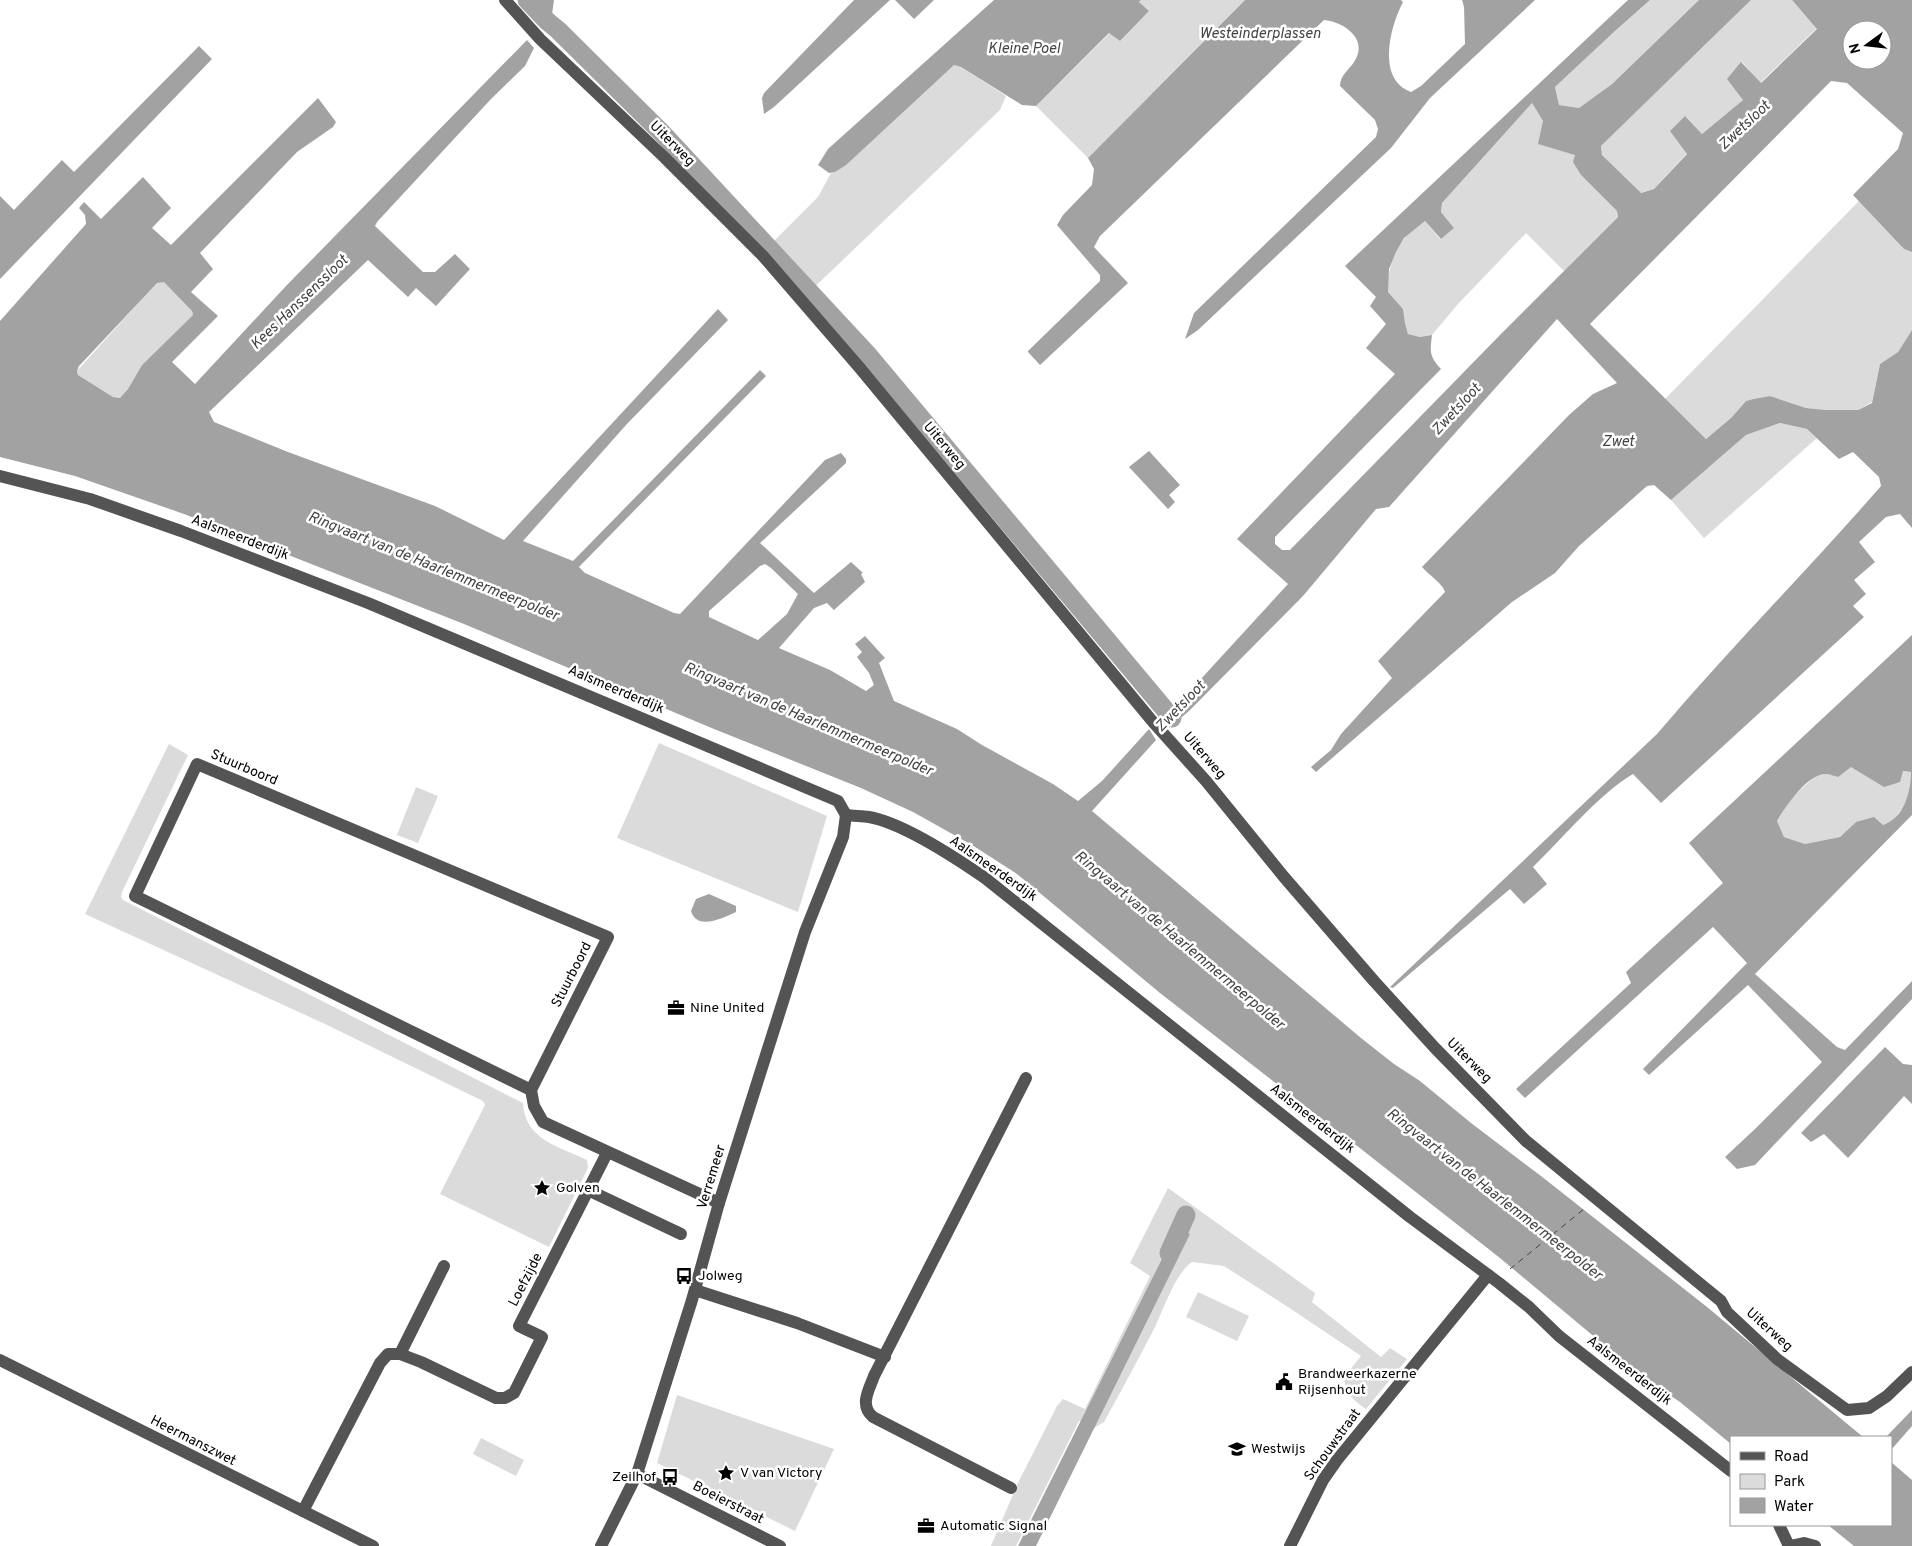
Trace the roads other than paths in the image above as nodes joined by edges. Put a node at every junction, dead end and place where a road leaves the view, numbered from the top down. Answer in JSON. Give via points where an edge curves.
{"nodes":[{"id":1,"x":505,"y":0,"type":"edge"},
{"id":2,"x":0,"y":476,"type":"edge"},
{"id":3,"x":846,"y":816,"type":"junction"},
{"id":4,"x":1026,"y":1078,"type":"dead end"},
{"id":5,"x":531,"y":1090,"type":"junction"},
{"id":6,"x":607,"y":1153,"type":"junction"},
{"id":7,"x":588,"y":1190,"type":"junction"},
{"id":8,"x":719,"y":1203,"type":"junction"},
{"id":9,"x":681,"y":1234,"type":"dead end"},
{"id":10,"x":444,"y":1266,"type":"dead end"},
{"id":11,"x":1488,"y":1275,"type":"junction"},
{"id":12,"x":695,"y":1290,"type":"junction"},
{"id":13,"x":400,"y":1354,"type":"junction"},
{"id":14,"x":885,"y":1357,"type":"junction"},
{"id":15,"x":0,"y":1360,"type":"edge"},
{"id":16,"x":1912,"y":1372,"type":"edge"},
{"id":17,"x":1730,"y":1470,"type":"edge"},
{"id":18,"x":636,"y":1474,"type":"junction"},
{"id":19,"x":1011,"y":1488,"type":"dead end"},
{"id":20,"x":303,"y":1511,"type":"junction"},
{"id":21,"x":1780,"y":1526,"type":"edge"},
{"id":22,"x":373,"y":1546,"type":"edge"},
{"id":23,"x":601,"y":1546,"type":"edge"},
{"id":24,"x":780,"y":1546,"type":"edge"},
{"id":25,"x":1291,"y":1546,"type":"edge"},
{"id":26,"x":1790,"y":1546,"type":"edge"},
{"id":27,"x":1815,"y":1546,"type":"edge"}],
"edges":[{"from":1,"to":16,"type":"street","name":"Uiterweg","via":[[540,39],[763,256],[1284,877],[1435,1048],[1526,1140],[1721,1301],[1727,1312],[1777,1359],[1847,1410],[1869,1408]]},
{"from":2,"to":3,"type":"street","name":"Aalsmeerderdijk","via":[[99,502],[368,603],[838,801]]},
{"from":3,"to":8,"type":"street","name":"Verremeer","via":[[843,837],[805,932]]},
{"from":3,"to":11,"type":"street","name":"Aalsmeerderdijk","via":[[870,817],[899,827],[985,878],[1410,1217]]},
{"from":4,"to":14,"type":"street"},
{"from":5,"to":5,"type":"street","name":"Stuurboord","via":[[135,896],[197,764],[608,937]]},
{"from":5,"to":6,"type":"street","via":[[534,1106],[543,1122]]},
{"from":6,"to":7,"type":"street","name":"Loefzijde"},
{"from":6,"to":8,"type":"street"},
{"from":7,"to":9,"type":"street"},
{"from":7,"to":13,"type":"street","name":"Loefzijde","via":[[519,1326],[542,1337],[514,1393],[496,1398]]},
{"from":8,"to":12,"type":"street","name":"Verremeer"},
{"from":10,"to":13,"type":"street"},
{"from":11,"to":17,"type":"street","name":"Aalsmeerderdijk","via":[[1559,1336]]},
{"from":11,"to":25,"type":"street","name":"Schouwstraat","via":[[1337,1460],[1323,1480]]},
{"from":12,"to":14,"type":"street","via":[[797,1323]]},
{"from":12,"to":18,"type":"street","name":"Verremeer"},
{"from":13,"to":20,"type":"street","via":[[388,1354],[380,1363]]},
{"from":14,"to":19,"type":"street","via":[[866,1399],[868,1412]]},
{"from":15,"to":20,"type":"street","name":"Heermanszwet"},
{"from":18,"to":23,"type":"street","name":"Verremeer"},
{"from":18,"to":24,"type":"street","name":"Boeierstraat"},
{"from":20,"to":22,"type":"street","name":"Heermanszwet"},
{"from":21,"to":26,"type":"street"},
{"from":26,"to":27,"type":"street"}]}
